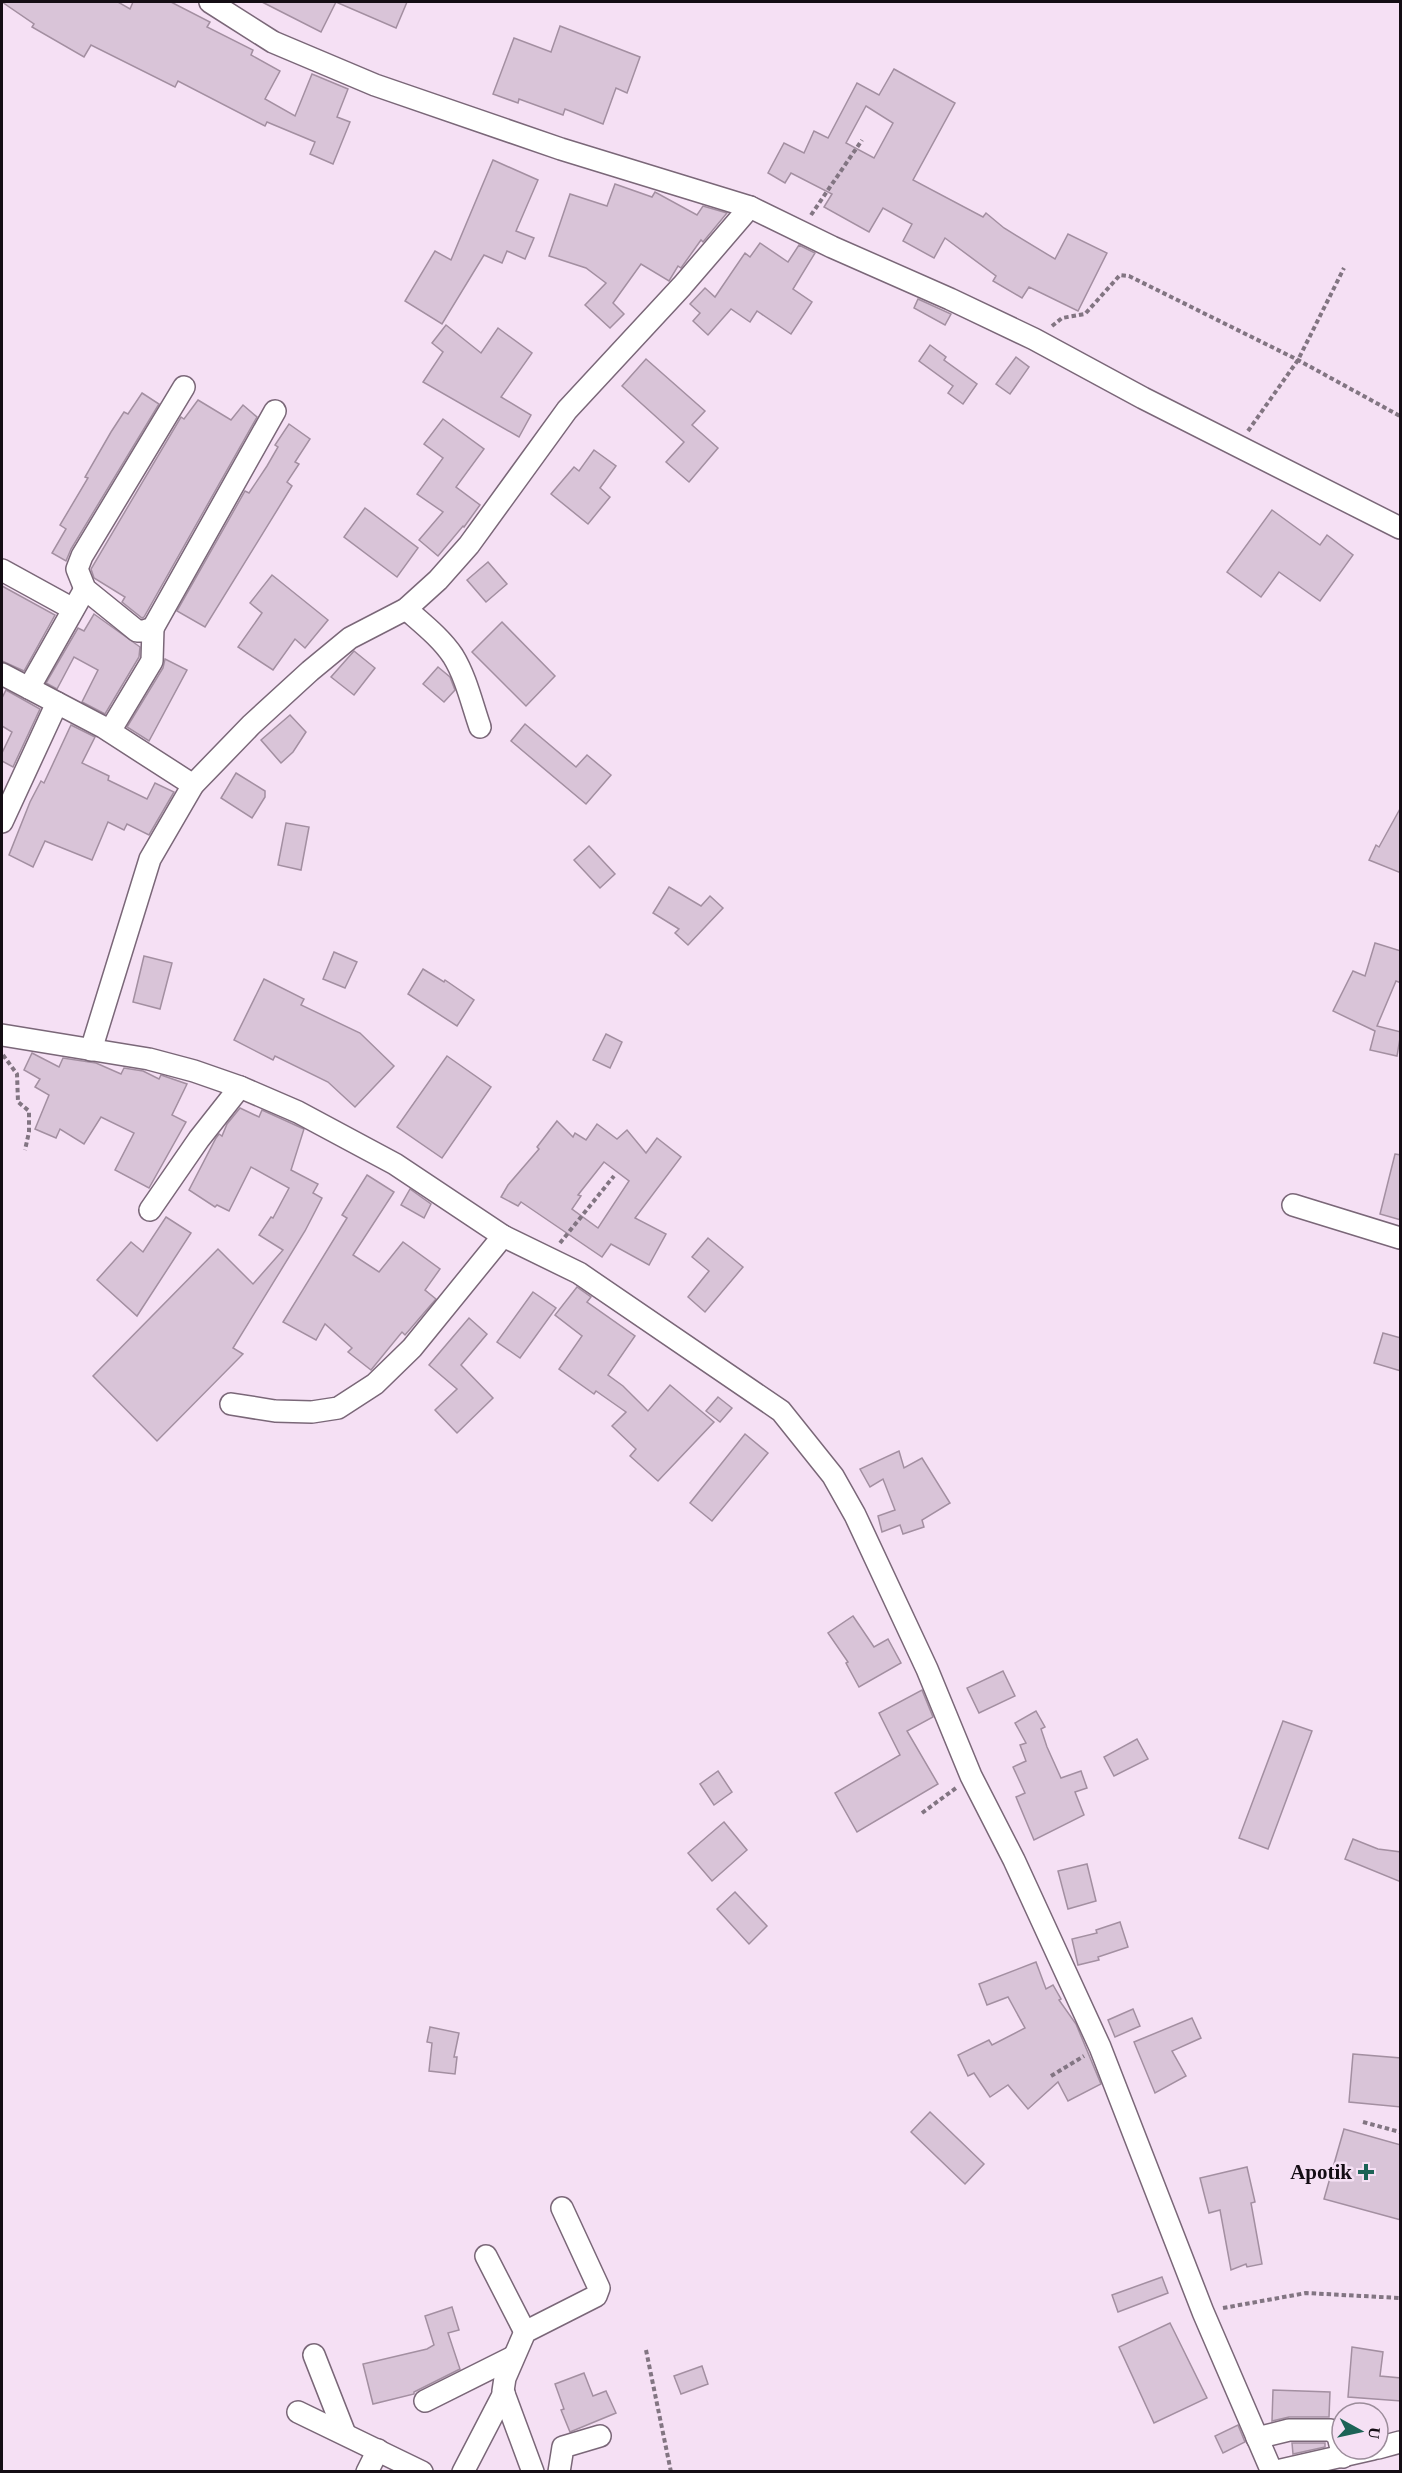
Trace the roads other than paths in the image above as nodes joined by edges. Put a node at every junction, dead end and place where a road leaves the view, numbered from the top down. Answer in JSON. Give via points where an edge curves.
{"nodes":[{"id":1,"x":210,"y":2,"type":"edge"},
{"id":2,"x":750,"y":207,"type":"junction"},
{"id":3,"x":184,"y":387,"type":"dead end"},
{"id":4,"x":275,"y":411,"type":"dead end"},
{"id":5,"x":1401,"y":528,"type":"edge"},
{"id":6,"x":2,"y":570,"type":"edge"},
{"id":7,"x":85,"y":589,"type":"junction"},
{"id":8,"x":74,"y":609,"type":"junction"},
{"id":9,"x":406,"y":609,"type":"junction"},
{"id":10,"x":153,"y":628,"type":"junction"},
{"id":11,"x":2,"y":674,"type":"edge"},
{"id":12,"x":30,"y":688,"type":"junction"},
{"id":13,"x":57,"y":703,"type":"junction"},
{"id":14,"x":480,"y":727,"type":"dead end"},
{"id":15,"x":110,"y":731,"type":"junction"},
{"id":16,"x":10,"y":778,"type":"edge"},
{"id":17,"x":193,"y":784,"type":"junction"},
{"id":18,"x":2,"y":822,"type":"edge"},
{"id":19,"x":2,"y":1043,"type":"edge"},
{"id":20,"x":91,"y":1050,"type":"junction"},
{"id":21,"x":240,"y":1087,"type":"junction"},
{"id":22,"x":1293,"y":1204,"type":"dead end"},
{"id":23,"x":150,"y":1210,"type":"dead end"},
{"id":24,"x":502,"y":1236,"type":"junction"},
{"id":25,"x":1401,"y":1238,"type":"edge"},
{"id":26,"x":231,"y":1404,"type":"dead end"},
{"id":27,"x":562,"y":2208,"type":"dead end"},
{"id":28,"x":486,"y":2256,"type":"dead end"},
{"id":29,"x":525,"y":2332,"type":"junction"},
{"id":30,"x":314,"y":2355,"type":"dead end"},
{"id":31,"x":513,"y":2357,"type":"junction"},
{"id":32,"x":504,"y":2393,"type":"junction"},
{"id":33,"x":425,"y":2401,"type":"dead end"},
{"id":34,"x":298,"y":2412,"type":"dead end"},
{"id":35,"x":1330,"y":2430,"type":"edge"},
{"id":36,"x":345,"y":2434,"type":"junction"},
{"id":37,"x":600,"y":2436,"type":"dead end"},
{"id":38,"x":1257,"y":2438,"type":"junction"},
{"id":39,"x":378,"y":2450,"type":"junction"},
{"id":40,"x":1330,"y":2460,"type":"edge"},
{"id":41,"x":367,"y":2472,"type":"edge"},
{"id":42,"x":422,"y":2472,"type":"edge"},
{"id":43,"x":463,"y":2472,"type":"edge"},
{"id":44,"x":533,"y":2472,"type":"edge"},
{"id":45,"x":558,"y":2472,"type":"edge"},
{"id":46,"x":1272,"y":2472,"type":"edge"}],
"edges":[{"from":1,"to":2,"type":"street","via":[[273,42],[375,85],[561,149]]},
{"from":2,"to":5,"type":"street","via":[[1034,339]]},
{"from":2,"to":9,"type":"street","via":[[567,410],[469,545]]},
{"from":3,"to":7,"type":"street","via":[[82,556],[77,569]]},
{"from":4,"to":10,"type":"street"},
{"from":6,"to":8,"type":"street"},
{"from":7,"to":8,"type":"street"},
{"from":7,"to":10,"type":"street","via":[[137,631]]},
{"from":8,"to":12,"type":"street"},
{"from":9,"to":14,"type":"street","via":[[439,638],[453,657],[464,677]]},
{"from":9,"to":17,"type":"street","via":[[350,638],[251,725]]},
{"from":10,"to":15,"type":"street","via":[[152,661]]},
{"from":11,"to":12,"type":"street"},
{"from":12,"to":13,"type":"street"},
{"from":13,"to":15,"type":"street"},
{"from":13,"to":16,"type":"street"},
{"from":15,"to":17,"type":"street"},
{"from":16,"to":18,"type":"street"},
{"from":17,"to":20,"type":"street","via":[[150,859]]},
{"from":19,"to":20,"type":"street"},
{"from":20,"to":21,"type":"street","via":[[149,1059]]},
{"from":21,"to":23,"type":"street"},
{"from":21,"to":24,"type":"street","via":[[298,1112],[394,1164]]},
{"from":22,"to":25,"type":"street"},
{"from":24,"to":26,"type":"street","via":[[411,1348],[375,1384],[338,1408],[274,1411]]},
{"from":24,"to":38,"type":"street","via":[[579,1273],[781,1411],[833,1476],[855,1515],[927,1669],[971,1776],[1100,2047],[1203,2312]]},
{"from":27,"to":29,"type":"street","via":[[599,2285],[598,2294]]},
{"from":28,"to":29,"type":"street"},
{"from":29,"to":31,"type":"street"},
{"from":30,"to":36,"type":"street"},
{"from":31,"to":32,"type":"street"},
{"from":31,"to":33,"type":"street"},
{"from":32,"to":43,"type":"street"},
{"from":32,"to":44,"type":"street"},
{"from":34,"to":36,"type":"street"},
{"from":35,"to":38,"type":"street","via":[[1289,2430]]},
{"from":36,"to":39,"type":"street"},
{"from":37,"to":45,"type":"street","via":[[563,2447]]},
{"from":38,"to":46,"type":"street"},
{"from":39,"to":41,"type":"street"},
{"from":39,"to":42,"type":"street"},
{"from":40,"to":46,"type":"street"}]}
